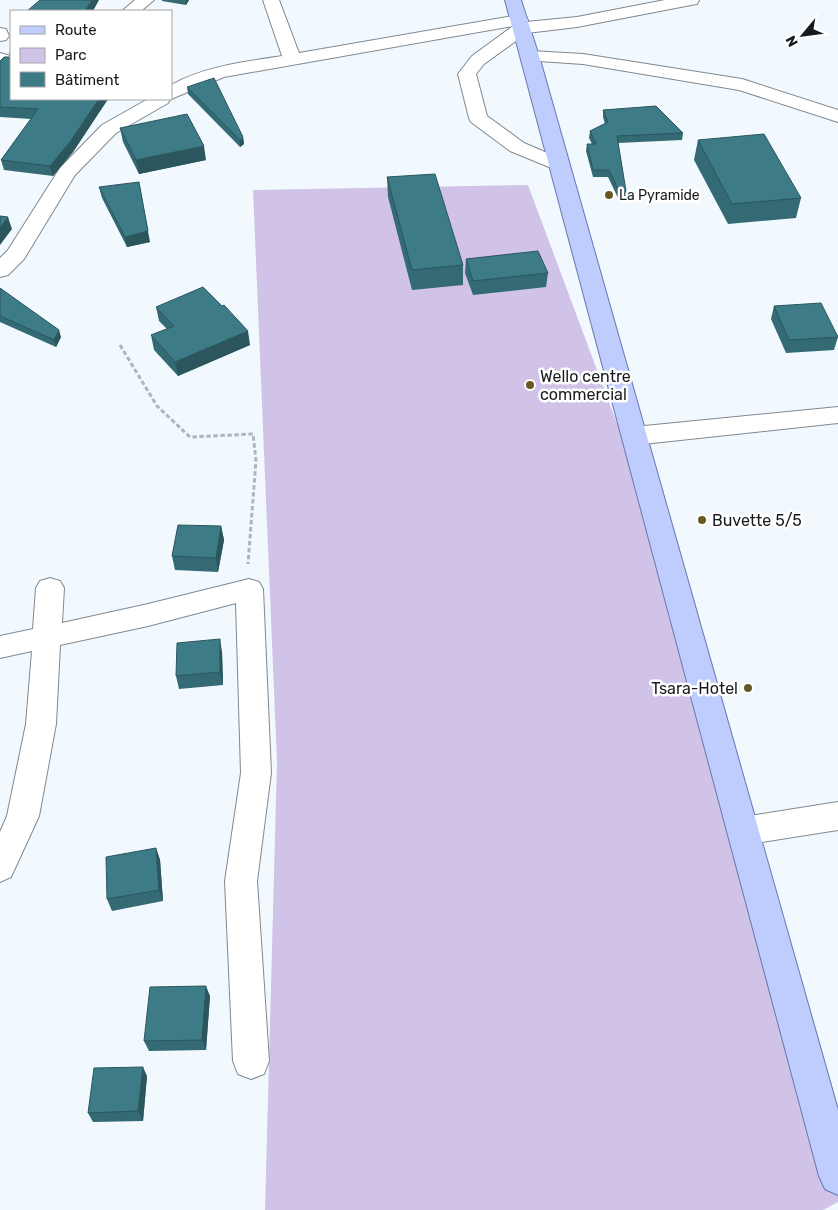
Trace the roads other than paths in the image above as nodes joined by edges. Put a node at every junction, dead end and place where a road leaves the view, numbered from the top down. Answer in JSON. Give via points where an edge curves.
{"nodes":[{"id":1,"x":146,"y":0,"type":"edge"},
{"id":2,"x":271,"y":0,"type":"edge"},
{"id":3,"x":691,"y":0,"type":"edge"},
{"id":4,"x":131,"y":10,"type":"edge"},
{"id":5,"x":518,"y":16,"type":"edge"},
{"id":6,"x":530,"y":56,"type":"junction"},
{"id":7,"x":292,"y":58,"type":"junction"},
{"id":8,"x":172,"y":92,"type":"edge"},
{"id":9,"x":159,"y":100,"type":"edge"},
{"id":10,"x":838,"y":116,"type":"edge"},
{"id":11,"x":559,"y":164,"type":"junction"},
{"id":12,"x":0,"y":270,"type":"edge"},
{"id":13,"x":838,"y":415,"type":"edge"},
{"id":14,"x":634,"y":436,"type":"junction"},
{"id":15,"x":50,"y":588,"type":"dead end"},
{"id":16,"x":47,"y":636,"type":"junction"},
{"id":17,"x":0,"y":646,"type":"edge"},
{"id":18,"x":838,"y":816,"type":"edge"},
{"id":19,"x":743,"y":831,"type":"junction"},
{"id":20,"x":0,"y":868,"type":"edge"},
{"id":21,"x":251,"y":1062,"type":"dead end"},
{"id":22,"x":838,"y":1176,"type":"edge"}],
"edges":[{"from":1,"to":4,"type":"street"},
{"from":2,"to":7,"type":"street"},
{"from":3,"to":5,"type":"street","via":[[577,22]]},
{"from":5,"to":6,"type":"main road"},
{"from":5,"to":7,"type":"street"},
{"from":5,"to":11,"type":"street","via":[[466,74],[478,118],[517,146]]},
{"from":6,"to":10,"type":"street","via":[[583,59],[742,86]]},
{"from":6,"to":11,"type":"main road"},
{"from":7,"to":8,"type":"street","via":[[220,72]]},
{"from":9,"to":12,"type":"street","via":[[109,129],[67,172],[16,254]]},
{"from":11,"to":14,"type":"main road"},
{"from":13,"to":14,"type":"street"},
{"from":14,"to":19,"type":"main road"},
{"from":15,"to":16,"type":"street"},
{"from":16,"to":17,"type":"street"},
{"from":16,"to":20,"type":"street","via":[[41,724],[23,816]]},
{"from":16,"to":21,"type":"street","via":[[249,589],[256,773],[241,881]]},
{"from":18,"to":19,"type":"street"},
{"from":19,"to":22,"type":"main road"}]}
